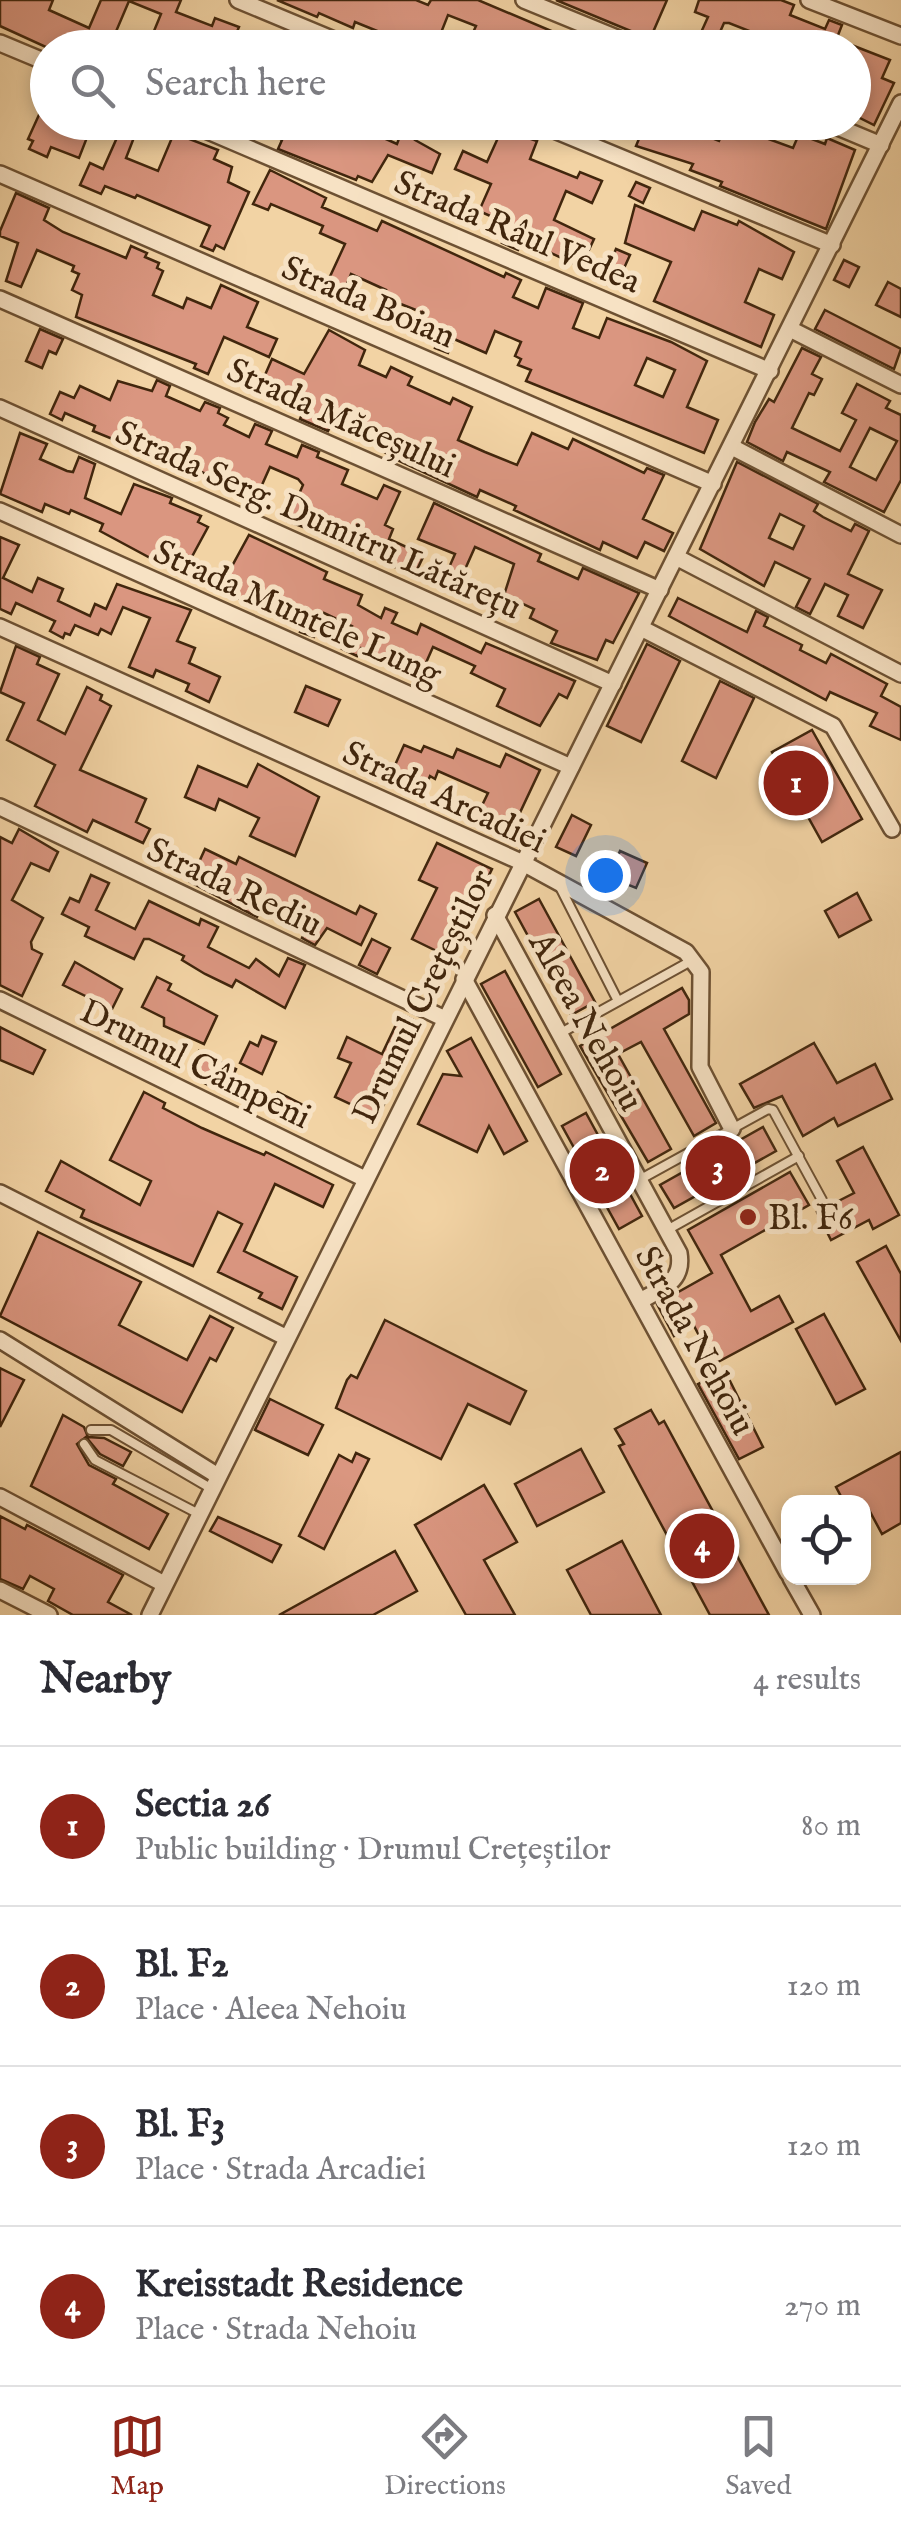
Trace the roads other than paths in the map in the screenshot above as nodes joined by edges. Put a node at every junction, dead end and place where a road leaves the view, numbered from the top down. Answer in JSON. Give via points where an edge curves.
{"nodes":[{"id":1,"x":238,"y":0,"type":"edge"},
{"id":2,"x":524,"y":0,"type":"edge"},
{"id":3,"x":810,"y":0,"type":"edge"},
{"id":4,"x":310,"y":30,"type":"edge"},
{"id":5,"x":597,"y":30,"type":"edge"},
{"id":6,"x":901,"y":36,"type":"edge"},
{"id":7,"x":0,"y":43,"type":"edge"},
{"id":8,"x":30,"y":56,"type":"edge"},
{"id":9,"x":901,"y":103,"type":"edge"},
{"id":10,"x":228,"y":140,"type":"edge"},
{"id":11,"x":578,"y":140,"type":"edge"},
{"id":12,"x":870,"y":140,"type":"edge"},
{"id":13,"x":880,"y":144,"type":"junction"},
{"id":14,"x":0,"y":174,"type":"edge"},
{"id":15,"x":832,"y":245,"type":"junction"},
{"id":16,"x":0,"y":299,"type":"edge"},
{"id":17,"x":790,"y":330,"type":"junction"},
{"id":18,"x":770,"y":371,"type":"junction"},
{"id":19,"x":901,"y":385,"type":"edge"},
{"id":20,"x":0,"y":408,"type":"edge"},
{"id":21,"x":732,"y":447,"type":"junction"},
{"id":22,"x":713,"y":484,"type":"junction"},
{"id":23,"x":0,"y":511,"type":"edge"},
{"id":24,"x":901,"y":535,"type":"edge"},
{"id":25,"x":676,"y":557,"type":"junction"},
{"id":26,"x":660,"y":590,"type":"junction"},
{"id":27,"x":0,"y":628,"type":"edge"},
{"id":28,"x":641,"y":628,"type":"junction"},
{"id":29,"x":901,"y":674,"type":"edge"},
{"id":30,"x":613,"y":684,"type":"junction"},
{"id":31,"x":571,"y":767,"type":"junction"},
{"id":32,"x":0,"y":807,"type":"edge"},
{"id":33,"x":892,"y":829,"type":"dead end"},
{"id":34,"x":521,"y":862,"type":"junction"},
{"id":35,"x":557,"y":881,"type":"junction"},
{"id":36,"x":495,"y":915,"type":"junction"},
{"id":37,"x":695,"y":959,"type":"junction"},
{"id":38,"x":464,"y":979,"type":"junction"},
{"id":39,"x":0,"y":1000,"type":"edge"},
{"id":40,"x":618,"y":1002,"type":"junction"},
{"id":41,"x":444,"y":1018,"type":"junction"},
{"id":42,"x":559,"y":1034,"type":"junction"},
{"id":43,"x":732,"y":1129,"type":"junction"},
{"id":44,"x":798,"y":1156,"type":"junction"},
{"id":45,"x":365,"y":1179,"type":"junction"},
{"id":46,"x":640,"y":1180,"type":"junction"},
{"id":47,"x":0,"y":1193,"type":"edge"},
{"id":48,"x":822,"y":1200,"type":"dead end"},
{"id":49,"x":667,"y":1230,"type":"junction"},
{"id":50,"x":640,"y":1300,"type":"junction"},
{"id":51,"x":286,"y":1338,"type":"junction"},
{"id":52,"x":0,"y":1340,"type":"edge"},
{"id":53,"x":91,"y":1430,"type":"dead end"},
{"id":54,"x":84,"y":1444,"type":"dead end"},
{"id":55,"x":215,"y":1482,"type":"junction"},
{"id":56,"x":0,"y":1497,"type":"edge"},
{"id":57,"x":200,"y":1514,"type":"junction"},
{"id":58,"x":781,"y":1558,"type":"edge"},
{"id":59,"x":164,"y":1584,"type":"junction"},
{"id":60,"x":796,"y":1585,"type":"edge"},
{"id":61,"x":0,"y":1590,"type":"edge"},
{"id":62,"x":49,"y":1615,"type":"edge"},
{"id":63,"x":150,"y":1615,"type":"edge"},
{"id":64,"x":812,"y":1615,"type":"edge"}],
"edges":[{"from":1,"to":4,"type":"street"},
{"from":2,"to":5,"type":"street"},
{"from":3,"to":6,"type":"street"},
{"from":7,"to":8,"type":"street"},
{"from":9,"to":13,"type":"street","name":"Drumul Crețeștilor"},
{"from":10,"to":18,"type":"street","name":"Strada Râul Vedea"},
{"from":11,"to":15,"type":"street"},
{"from":12,"to":13,"type":"street"},
{"from":13,"to":15,"type":"street","name":"Drumul Crețeștilor"},
{"from":14,"to":22,"type":"street","name":"Strada Boian"},
{"from":15,"to":17,"type":"street","name":"Drumul Crețeștilor"},
{"from":16,"to":26,"type":"street","name":"Strada Măceșului"},
{"from":17,"to":18,"type":"street","name":"Drumul Crețeștilor"},
{"from":17,"to":19,"type":"street"},
{"from":18,"to":21,"type":"street","name":"Drumul Crețeștilor"},
{"from":20,"to":30,"type":"street","name":"Strada Serg. Dumitru Lătărețu"},
{"from":21,"to":22,"type":"street","name":"Drumul Crețeștilor"},
{"from":21,"to":24,"type":"street"},
{"from":22,"to":25,"type":"street","name":"Drumul Crețeștilor"},
{"from":23,"to":31,"type":"street","name":"Strada Muntele Lung"},
{"from":25,"to":26,"type":"street","name":"Drumul Crețeștilor"},
{"from":25,"to":29,"type":"street"},
{"from":26,"to":28,"type":"street","name":"Drumul Crețeștilor"},
{"from":27,"to":34,"type":"street","name":"Strada Arcadiei"},
{"from":28,"to":30,"type":"street","name":"Drumul Crețeștilor"},
{"from":28,"to":33,"type":"street","via":[[832,726]]},
{"from":30,"to":31,"type":"street","name":"Drumul Crețeștilor"},
{"from":31,"to":34,"type":"street","name":"Drumul Crețeștilor"},
{"from":32,"to":41,"type":"street","name":"Strada Rediu"},
{"from":34,"to":35,"type":"street","name":"Strada Arcadiei"},
{"from":34,"to":36,"type":"street","name":"Drumul Crețeștilor"},
{"from":35,"to":37,"type":"street","name":"Strada Arcadiei"},
{"from":35,"to":40,"type":"lane"},
{"from":36,"to":38,"type":"street","name":"Drumul Crețeștilor"},
{"from":36,"to":42,"type":"street","name":"Aleea Nehoiu"},
{"from":37,"to":40,"type":"lane"},
{"from":37,"to":43,"type":"street","via":[[704,1007],[700,1066]]},
{"from":38,"to":41,"type":"street","name":"Drumul Crețeștilor"},
{"from":38,"to":50,"type":"street","name":"Strada Nehoiu"},
{"from":39,"to":45,"type":"street","name":"Drumul Câmpeni"},
{"from":40,"to":42,"type":"lane"},
{"from":41,"to":45,"type":"street","name":"Drumul Crețeștilor"},
{"from":42,"to":46,"type":"street","name":"Aleea Nehoiu"},
{"from":43,"to":44,"type":"lane","via":[[774,1110]]},
{"from":43,"to":46,"type":"lane"},
{"from":44,"to":48,"type":"lane"},
{"from":44,"to":49,"type":"lane"},
{"from":45,"to":51,"type":"street","name":"Drumul Crețeștilor","via":[[318,1286]]},
{"from":46,"to":49,"type":"street","name":"Aleea Nehoiu"},
{"from":47,"to":51,"type":"street"},
{"from":49,"to":50,"type":"street","name":"Aleea Nehoiu","via":[[679,1253],[678,1276]]},
{"from":50,"to":58,"type":"street","name":"Strada Nehoiu"},
{"from":51,"to":55,"type":"street","name":"Drumul Crețeștilor"},
{"from":52,"to":55,"type":"street"},
{"from":53,"to":55,"type":"lane","via":[[111,1430]]},
{"from":54,"to":57,"type":"lane","via":[[95,1460]]},
{"from":55,"to":57,"type":"street","name":"Drumul Crețeștilor"},
{"from":56,"to":59,"type":"street"},
{"from":57,"to":59,"type":"street","name":"Drumul Crețeștilor"},
{"from":59,"to":63,"type":"street","name":"Drumul Crețeștilor"},
{"from":60,"to":64,"type":"street","name":"Strada Nehoiu"},
{"from":61,"to":62,"type":"street"}]}
